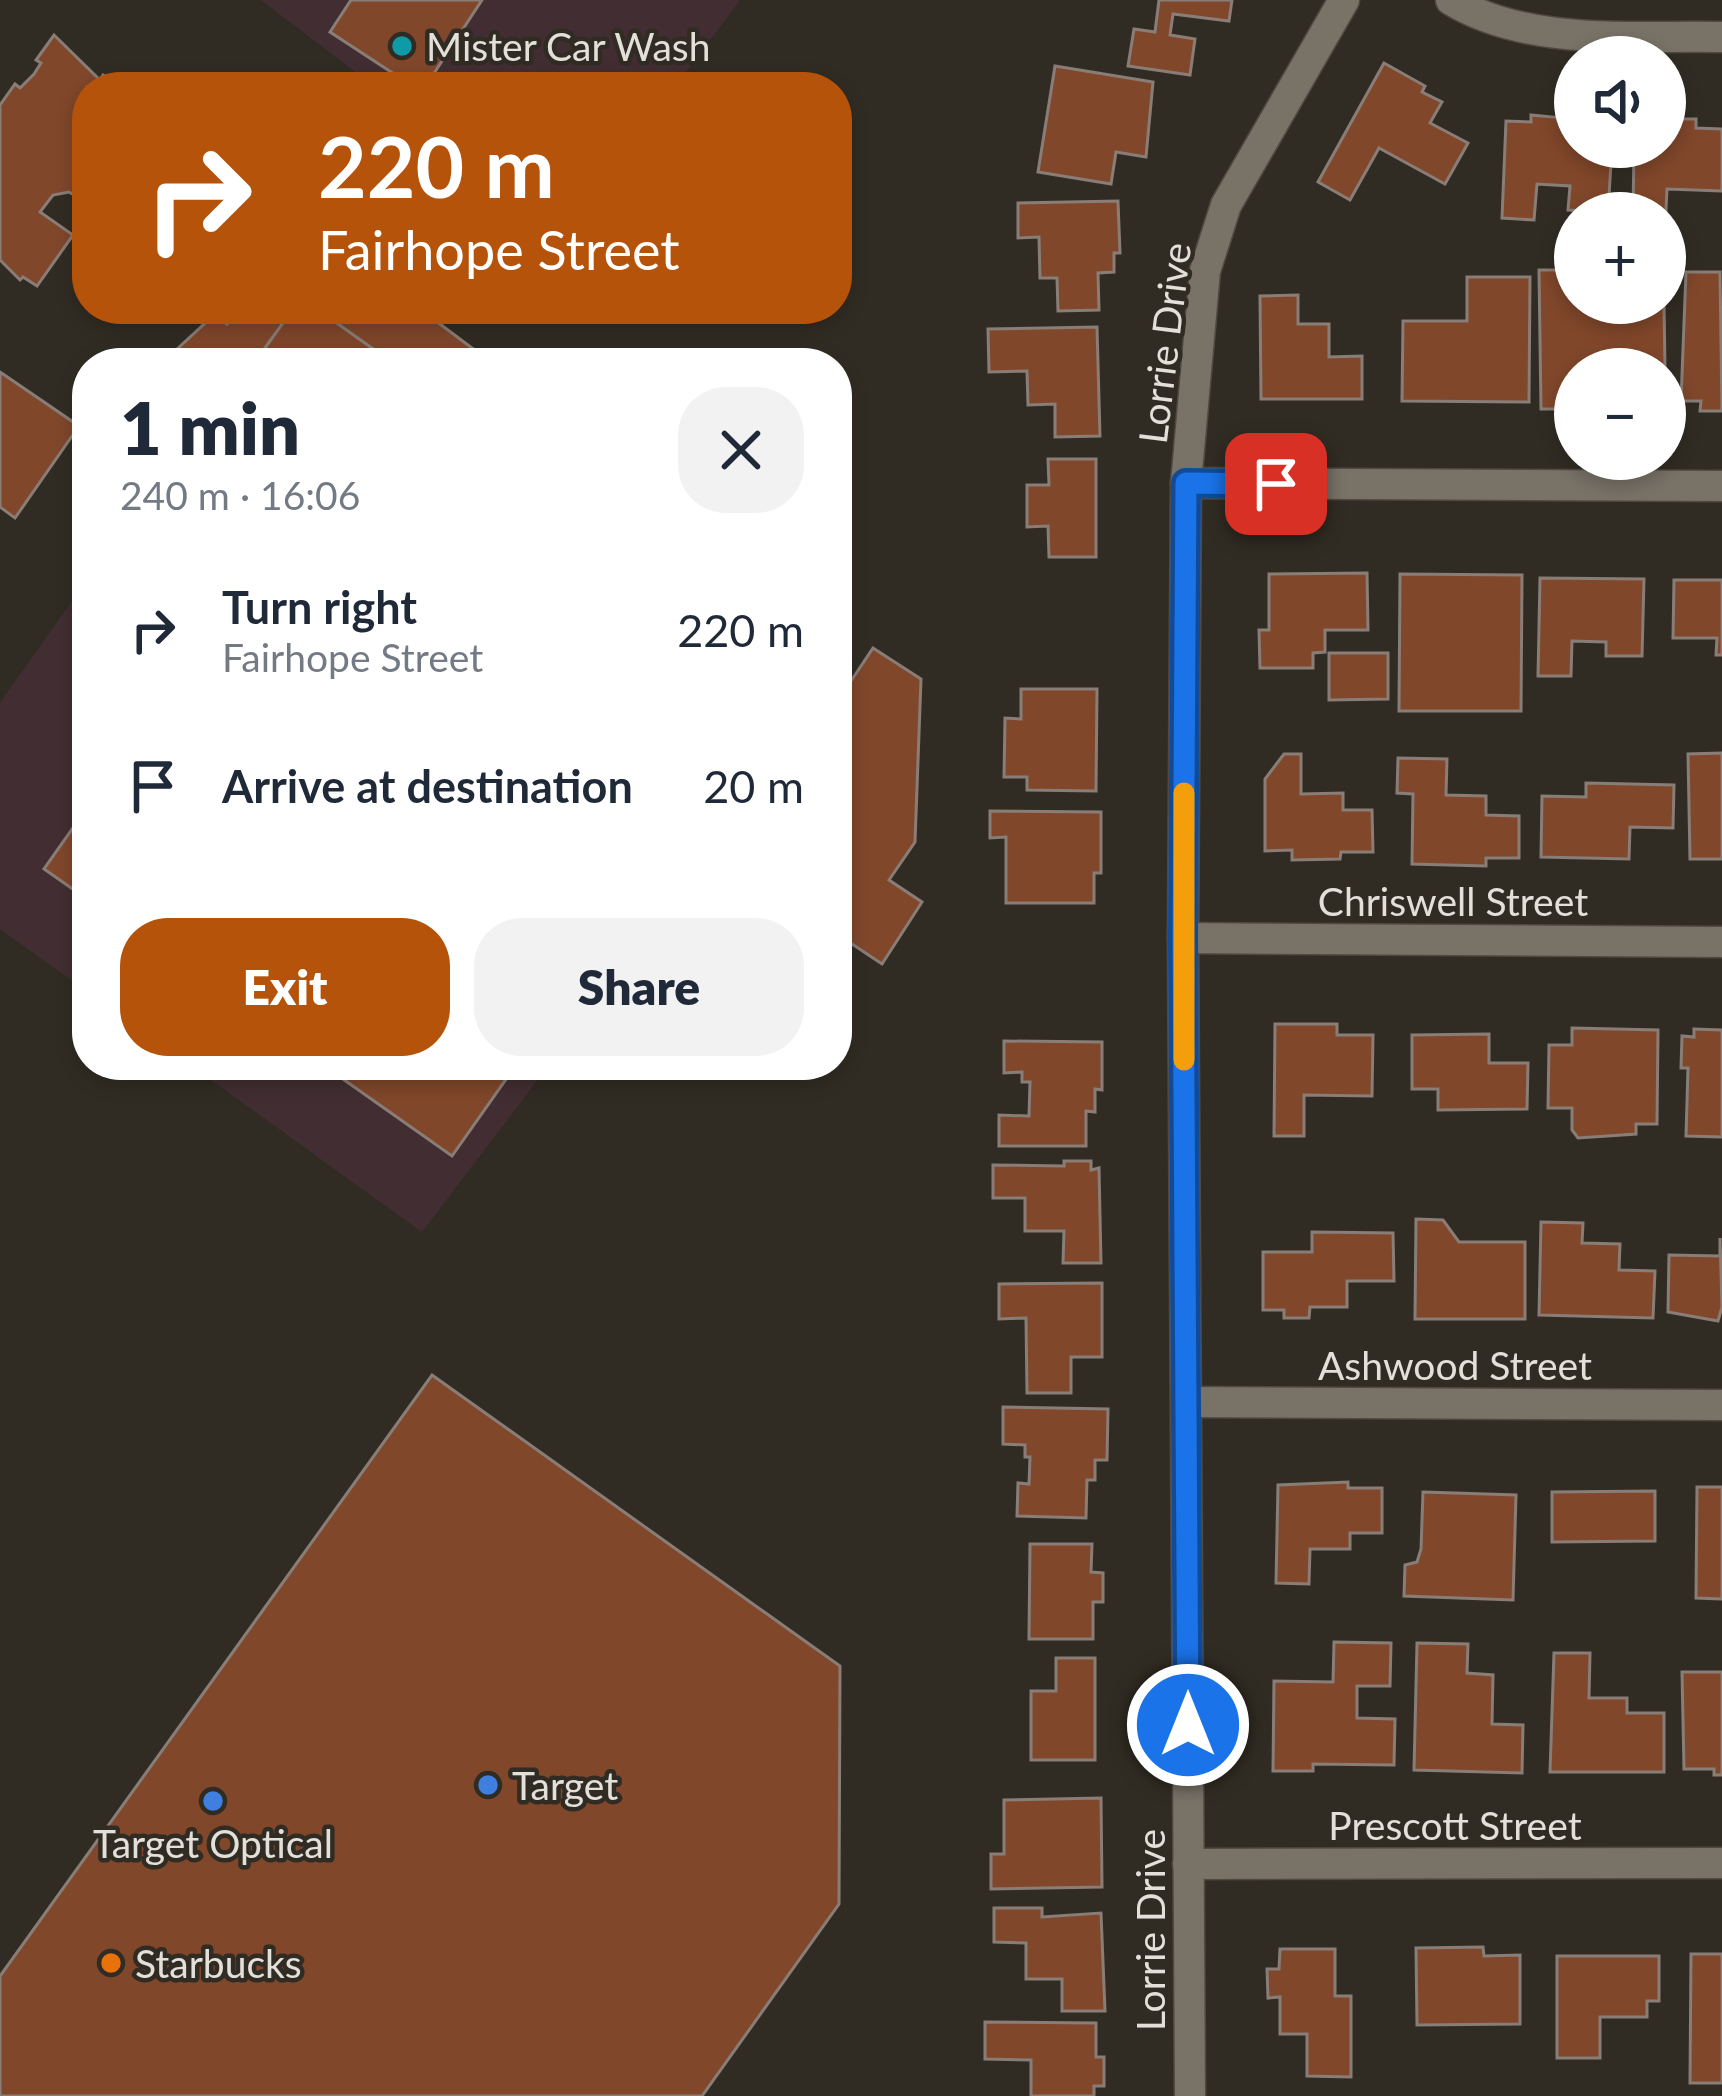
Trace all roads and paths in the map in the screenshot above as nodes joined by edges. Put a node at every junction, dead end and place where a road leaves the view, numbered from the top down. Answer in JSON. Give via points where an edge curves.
{"nodes":[{"id":1,"x":1344,"y":0,"type":"edge"},
{"id":2,"x":1450,"y":0,"type":"edge"},
{"id":3,"x":1722,"y":38,"type":"edge"},
{"id":4,"x":1186,"y":483,"type":"junction"},
{"id":5,"x":1722,"y":485,"type":"edge"},
{"id":6,"x":1183,"y":938,"type":"junction"},
{"id":7,"x":1722,"y":942,"type":"edge"},
{"id":8,"x":1188,"y":1402,"type":"junction"},
{"id":9,"x":1722,"y":1405,"type":"edge"},
{"id":10,"x":1722,"y":1863,"type":"edge"},
{"id":11,"x":1188,"y":1864,"type":"junction"},
{"id":12,"x":1190,"y":2096,"type":"edge"}],
"edges":[{"from":1,"to":4,"type":"street","name":"Lorrie Drive","via":[[1226,206],[1205,271]]},
{"from":2,"to":3,"type":"street","via":[[1482,19],[1567,34]]},
{"from":4,"to":5,"type":"street"},
{"from":4,"to":6,"type":"street","name":"Lorrie Drive"},
{"from":6,"to":7,"type":"street","name":"Chriswell Street"},
{"from":6,"to":8,"type":"street","name":"Lorrie Drive"},
{"from":8,"to":9,"type":"street","name":"Ashwood Street"},
{"from":8,"to":11,"type":"street","name":"Lorrie Drive"},
{"from":10,"to":11,"type":"street","name":"Prescott Street"},
{"from":11,"to":12,"type":"street","name":"Lorrie Drive"}]}
